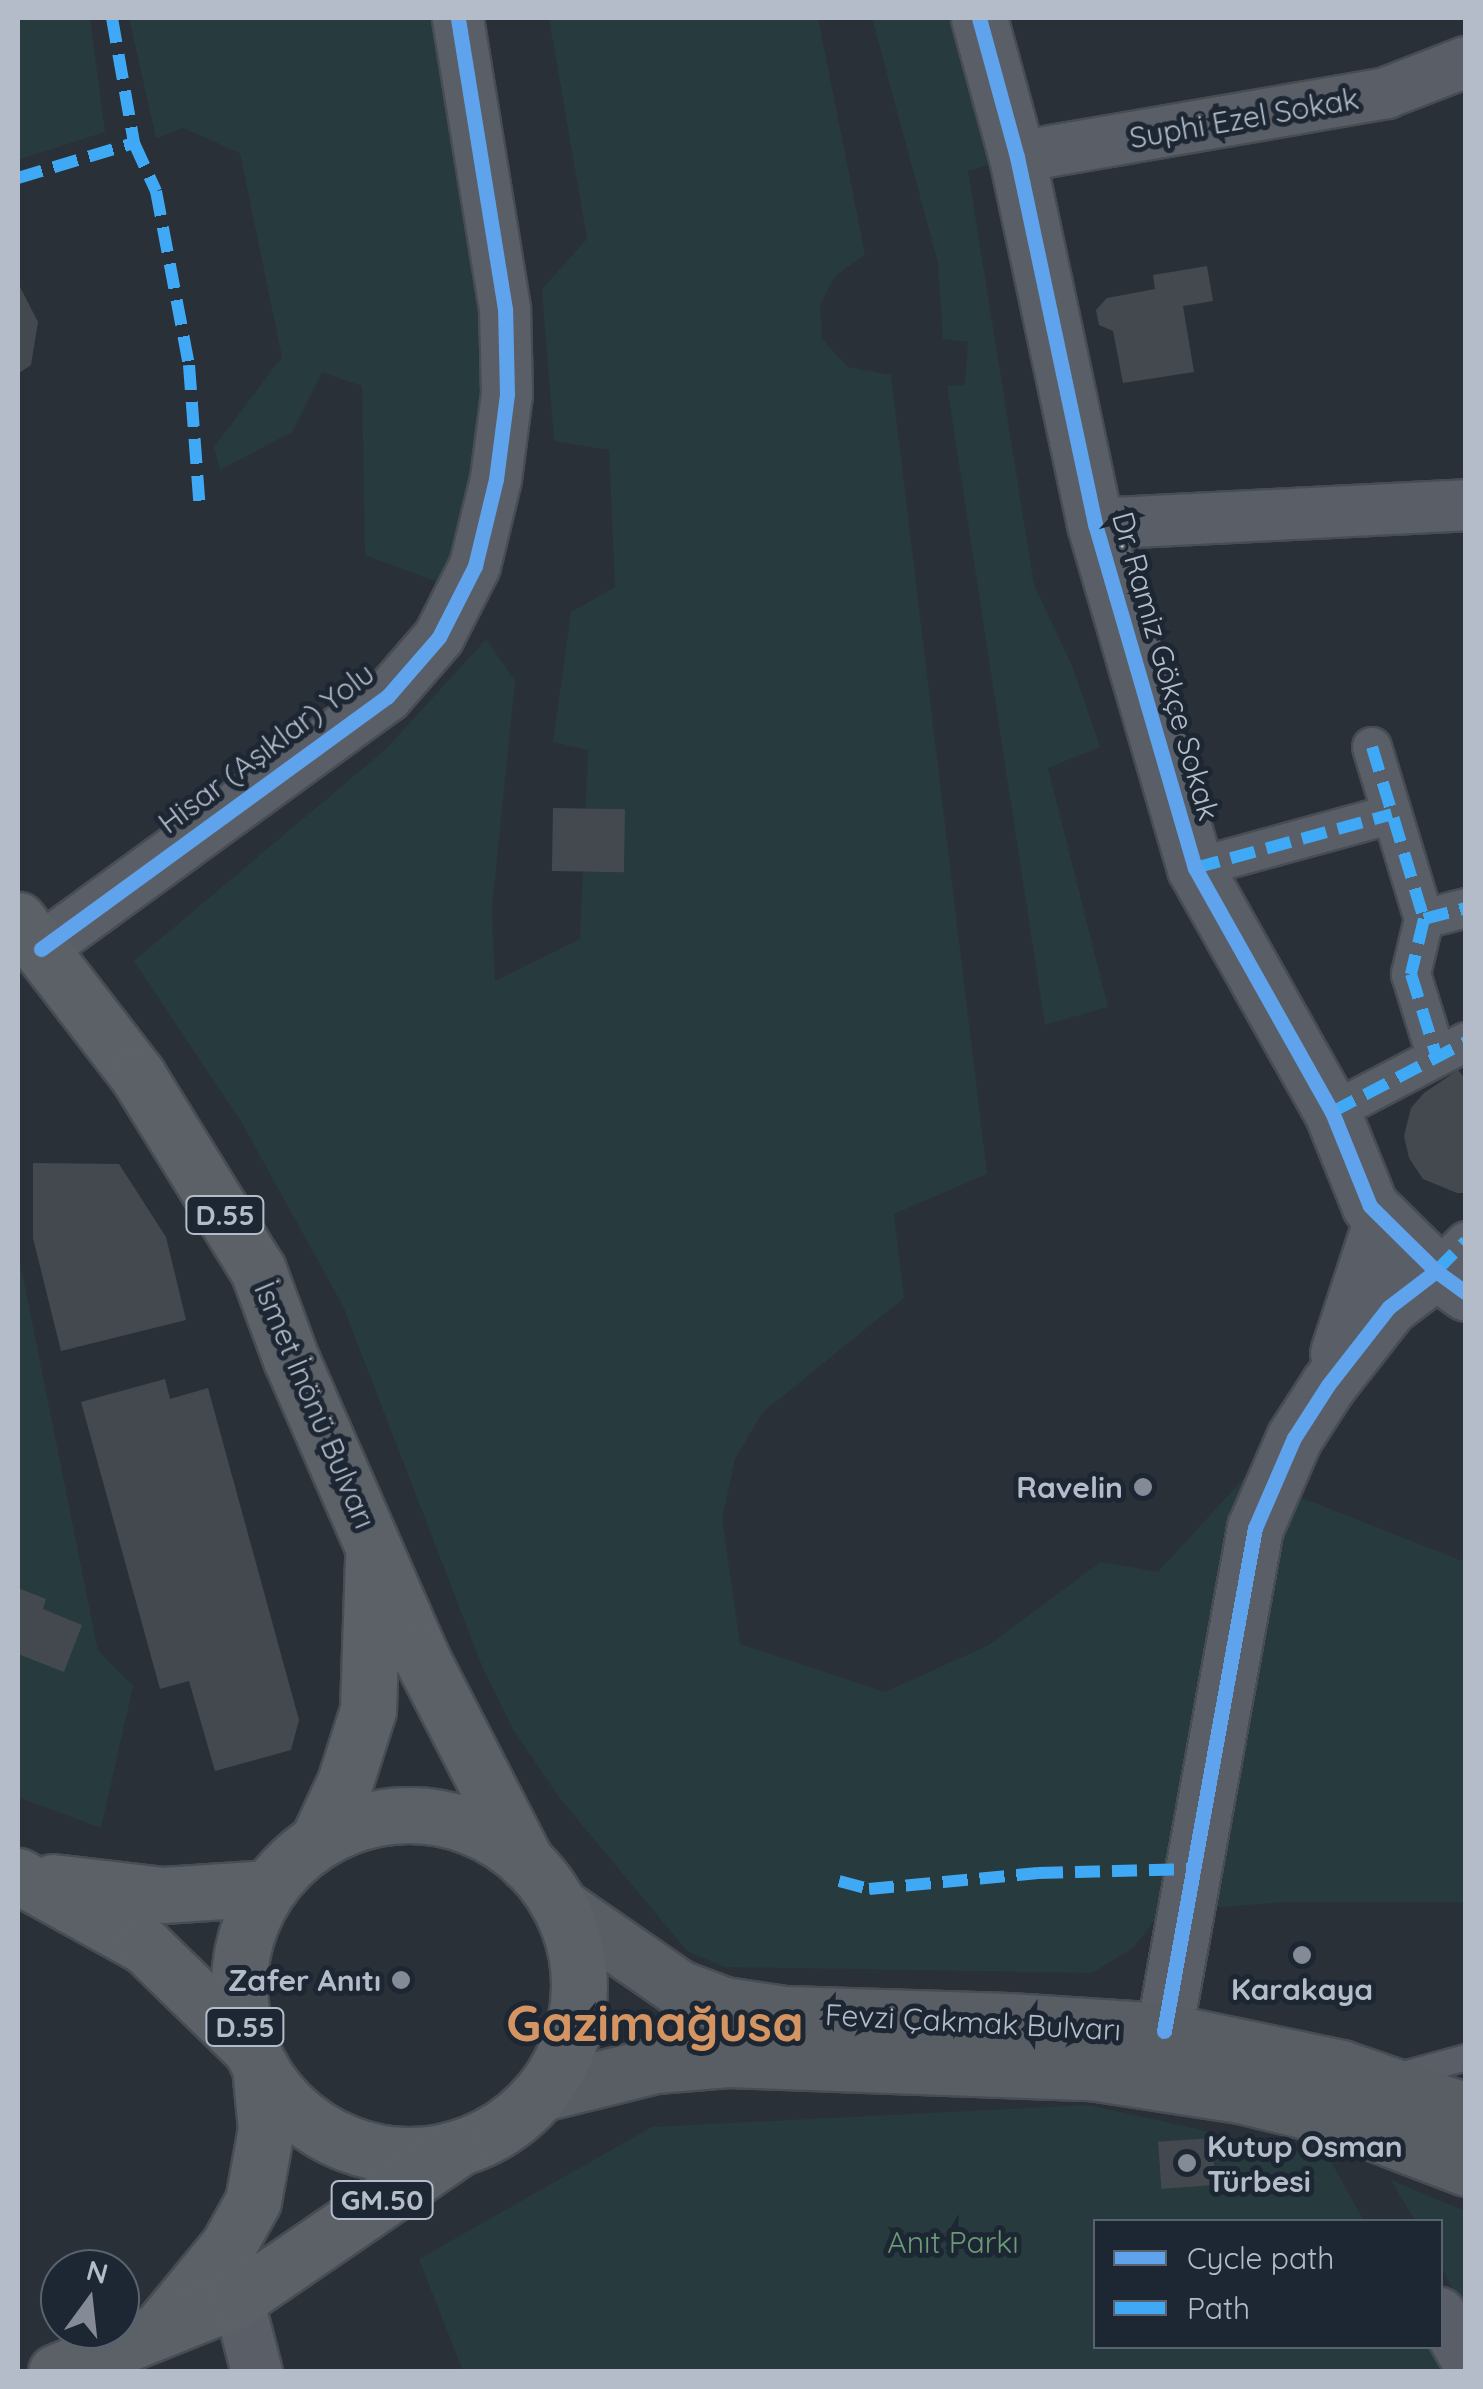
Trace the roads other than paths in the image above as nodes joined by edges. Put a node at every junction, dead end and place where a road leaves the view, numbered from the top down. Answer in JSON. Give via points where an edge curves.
{"nodes":[{"id":1,"x":458,"y":18,"type":"edge"},
{"id":2,"x":979,"y":18,"type":"edge"},
{"id":3,"x":1466,"y":62,"type":"edge"},
{"id":4,"x":1017,"y":158,"type":"junction"},
{"id":5,"x":1466,"y":504,"type":"edge"},
{"id":6,"x":1095,"y":524,"type":"junction"},
{"id":7,"x":1372,"y":747,"type":"dead end"},
{"id":8,"x":1392,"y":814,"type":"junction"},
{"id":9,"x":1195,"y":868,"type":"junction"},
{"id":10,"x":1466,"y":908,"type":"edge"},
{"id":11,"x":1424,"y":919,"type":"junction"},
{"id":12,"x":29,"y":934,"type":"edge"},
{"id":13,"x":1451,"y":1048,"type":"edge"},
{"id":14,"x":1332,"y":1112,"type":"junction"},
{"id":15,"x":1382,"y":1218,"type":"junction"},
{"id":16,"x":1456,"y":1268,"type":"edge"},
{"id":17,"x":1328,"y":1385,"type":"junction"},
{"id":18,"x":374,"y":1544,"type":"junction"},
{"id":19,"x":317,"y":1842,"type":"junction"},
{"id":20,"x":527,"y":1863,"type":"junction"},
{"id":21,"x":21,"y":1877,"type":"edge"},
{"id":22,"x":269,"y":1888,"type":"junction"},
{"id":23,"x":560,"y":1906,"type":"junction"},
{"id":24,"x":1164,"y":2031,"type":"junction"},
{"id":25,"x":1466,"y":2057,"type":"edge"},
{"id":26,"x":255,"y":2058,"type":"junction"},
{"id":27,"x":1382,"y":2080,"type":"junction"},
{"id":28,"x":542,"y":2093,"type":"junction"},
{"id":29,"x":1466,"y":2111,"type":"edge"},
{"id":30,"x":457,"y":2149,"type":"junction"},
{"id":31,"x":1466,"y":2168,"type":"edge"},
{"id":32,"x":238,"y":2299,"type":"junction"},
{"id":33,"x":1443,"y":2318,"type":"edge"},
{"id":34,"x":162,"y":2326,"type":"junction"},
{"id":35,"x":1466,"y":2360,"type":"edge"},
{"id":36,"x":56,"y":2372,"type":"edge"},
{"id":37,"x":256,"y":2372,"type":"edge"}],
"edges":[{"from":1,"to":12,"type":"street","name":"Hisar (Aşıklar) Yolu","via":[[504,310],[507,394],[475,566],[439,638],[387,697]]},
{"from":2,"to":4,"type":"street","name":"Dr. Ramiz Gökçe Sokak"},
{"from":3,"to":4,"type":"street","name":"Suphi Ezel Sokak","via":[[1386,94]]},
{"from":4,"to":6,"type":"street","name":"Dr. Ramiz Gökçe Sokak"},
{"from":5,"to":6,"type":"street"},
{"from":6,"to":9,"type":"street","name":"Dr. Ramiz Gökçe Sokak"},
{"from":7,"to":8,"type":"street"},
{"from":8,"to":9,"type":"street"},
{"from":8,"to":11,"type":"street"},
{"from":9,"to":14,"type":"street","name":"Dr. Ramiz Gökçe Sokak","via":[[1287,1043]]},
{"from":10,"to":11,"type":"street"},
{"from":11,"to":13,"type":"street","via":[[1411,974]]},
{"from":12,"to":18,"type":"main road","name":"İsmet İnönü Bulvarı","number":"D.55","via":[[138,1076],[258,1270]]},
{"from":13,"to":14,"type":"street"},
{"from":14,"to":15,"type":"street","name":"Dr. Ramiz Gökçe Sokak","via":[[1370,1206]]},
{"from":15,"to":16,"type":"street","name":"Dr. Ramiz Gökçe Sokak"},
{"from":15,"to":17,"type":"street"},
{"from":16,"to":17,"type":"street","via":[[1390,1307]]},
{"from":17,"to":24,"type":"street","via":[[1294,1438],[1256,1528]]},
{"from":18,"to":19,"type":"main road","name":"İsmet İnönü Bulvarı","number":"D.55","via":[[368,1710]]},
{"from":18,"to":20,"type":"main road","name":"İsmet İnönü Bulvarı","number":"D.55","via":[[458,1735]]},
{"from":19,"to":20,"type":"main road","number":"D.55","via":[[369,1821],[426,1816],[480,1831]]},
{"from":19,"to":22,"type":"main road","number":"D.55"},
{"from":20,"to":23,"type":"main road","number":"D.55"},
{"from":21,"to":22,"type":"main road","via":[[163,1895]]},
{"from":21,"to":26,"type":"main road","via":[[144,1946]]},
{"from":22,"to":26,"type":"main road","number":"D.55","via":[[249,1924],[240,1965],[240,2007]]},
{"from":23,"to":24,"type":"main road","name":"Fevzi Çakmak Bulvarı","via":[[678,1988],[724,2005],[786,2014]]},
{"from":23,"to":28,"type":"main road","number":"D.55","via":[[580,1982],[563,2060]]},
{"from":24,"to":27,"type":"main road","name":"Fevzi Çakmak Bulvarı"},
{"from":25,"to":27,"type":"lane"},
{"from":26,"to":30,"type":"main road","number":"D.55","via":[[282,2098],[344,2142],[381,2153]]},
{"from":26,"to":34,"type":"main road","number":"GM.50","via":[[266,2130],[252,2201],[228,2246]]},
{"from":27,"to":29,"type":"main road","name":"Fevzi Çakmak Bulvarı"},
{"from":28,"to":30,"type":"main road","number":"D.55","via":[[518,2118]]},
{"from":28,"to":31,"type":"main road","name":"Fevzi Çakmak Bulvarı","via":[[656,2065],[728,2059],[1091,2072],[1240,2095],[1339,2119]]},
{"from":30,"to":32,"type":"main road","number":"GM.50"},
{"from":32,"to":34,"type":"main road","number":"GM.50"},
{"from":32,"to":37,"type":"street"},
{"from":33,"to":35,"type":"street"},
{"from":34,"to":36,"type":"main road","number":"GM.50"}]}
